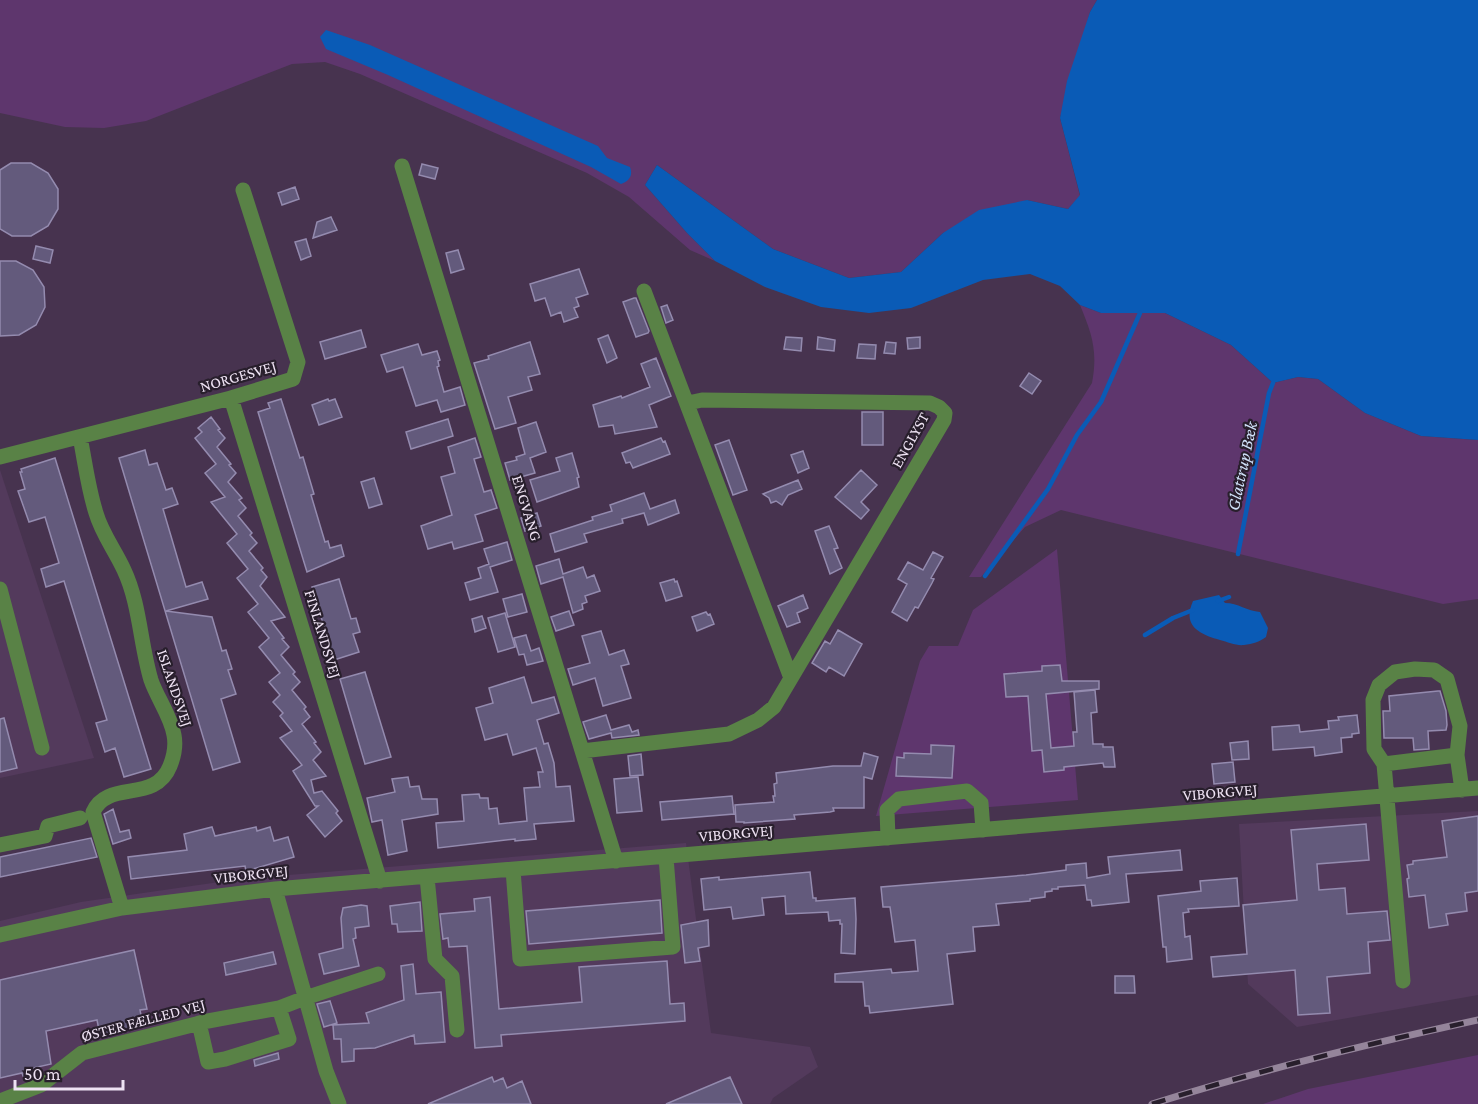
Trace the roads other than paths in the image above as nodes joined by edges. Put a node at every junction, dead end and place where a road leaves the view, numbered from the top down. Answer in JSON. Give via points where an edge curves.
{"nodes":[{"id":1,"x":402,"y":166,"type":"dead end"},
{"id":2,"x":243,"y":190,"type":"dead end"},
{"id":3,"x":644,"y":291,"type":"dead end"},
{"id":4,"x":231,"y":398,"type":"junction"},
{"id":5,"x":688,"y":403,"type":"junction"},
{"id":6,"x":80,"y":437,"type":"junction"},
{"id":7,"x":0,"y":458,"type":"edge"},
{"id":8,"x":0,"y":588,"type":"edge"},
{"id":9,"x":791,"y":678,"type":"junction"},
{"id":10,"x":42,"y":748,"type":"dead end"},
{"id":11,"x":582,"y":751,"type":"junction"},
{"id":12,"x":1457,"y":755,"type":"junction"},
{"id":13,"x":1384,"y":764,"type":"junction"},
{"id":14,"x":1478,"y":788,"type":"edge"},
{"id":15,"x":1462,"y":790,"type":"junction"},
{"id":16,"x":1388,"y":796,"type":"junction"},
{"id":17,"x":80,"y":818,"type":"dead end"},
{"id":18,"x":983,"y":830,"type":"junction"},
{"id":19,"x":888,"y":838,"type":"junction"},
{"id":20,"x":0,"y":845,"type":"edge"},
{"id":21,"x":666,"y":857,"type":"junction"},
{"id":22,"x":616,"y":861,"type":"junction"},
{"id":23,"x":513,"y":870,"type":"junction"},
{"id":24,"x":427,"y":877,"type":"junction"},
{"id":25,"x":380,"y":881,"type":"junction"},
{"id":26,"x":275,"y":889,"type":"junction"},
{"id":27,"x":122,"y":908,"type":"junction"},
{"id":28,"x":0,"y":935,"type":"edge"},
{"id":29,"x":378,"y":974,"type":"dead end"},
{"id":30,"x":1403,"y":981,"type":"dead end"},
{"id":31,"x":305,"y":998,"type":"junction"},
{"id":32,"x":279,"y":1008,"type":"junction"},
{"id":33,"x":199,"y":1023,"type":"junction"},
{"id":34,"x":457,"y":1030,"type":"dead end"},
{"id":35,"x":0,"y":1101,"type":"edge"},
{"id":36,"x":339,"y":1104,"type":"edge"}],
"edges":[{"from":1,"to":11,"type":"street","name":"ENGVANG"},
{"from":2,"to":4,"type":"street","name":"NORGESVEJ","via":[[298,362],[293,379]]},
{"from":3,"to":5,"type":"street"},
{"from":4,"to":6,"type":"street","name":"NORGESVEJ"},
{"from":4,"to":25,"type":"street","name":"FINLANDSVEJ"},
{"from":5,"to":9,"type":"street"},
{"from":5,"to":9,"type":"street","name":"ENGLYST","via":[[930,403],[945,413]]},
{"from":6,"to":7,"type":"street","name":"NORGESVEJ"},
{"from":6,"to":27,"type":"street","name":"ISLANDSVEJ","via":[[95,511],[135,599],[152,681],[174,733],[174,751],[161,778],[146,789],[106,796],[93,812]]},
{"from":8,"to":10,"type":"street"},
{"from":9,"to":11,"type":"street","name":"ENGLYST","via":[[774,707],[729,734]]},
{"from":11,"to":22,"type":"street","name":"ENGVANG"},
{"from":12,"to":13,"type":"street"},
{"from":12,"to":13,"type":"street","via":[[1460,726],[1447,679],[1434,670],[1415,669],[1395,672],[1379,685],[1373,700],[1374,748]]},
{"from":12,"to":15,"type":"street"},
{"from":13,"to":16,"type":"street"},
{"from":14,"to":15,"type":"street","name":"VIBORGVEJ"},
{"from":15,"to":16,"type":"street","name":"VIBORGVEJ"},
{"from":16,"to":18,"type":"street","name":"VIBORGVEJ"},
{"from":16,"to":30,"type":"street"},
{"from":17,"to":20,"type":"street","via":[[48,826],[45,836]]},
{"from":18,"to":19,"type":"street","name":"VIBORGVEJ"},
{"from":18,"to":19,"type":"street","via":[[981,803],[968,791],[899,799],[887,810]]},
{"from":19,"to":21,"type":"street","name":"VIBORGVEJ"},
{"from":21,"to":22,"type":"street","name":"VIBORGVEJ"},
{"from":21,"to":23,"type":"street","via":[[673,947],[520,959]]},
{"from":22,"to":23,"type":"street","name":"VIBORGVEJ"},
{"from":23,"to":24,"type":"street","name":"VIBORGVEJ"},
{"from":24,"to":25,"type":"street","name":"VIBORGVEJ"},
{"from":24,"to":34,"type":"street","via":[[435,959],[452,976]]},
{"from":25,"to":26,"type":"street","name":"VIBORGVEJ"},
{"from":26,"to":27,"type":"street","name":"VIBORGVEJ"},
{"from":26,"to":31,"type":"street"},
{"from":27,"to":28,"type":"street","name":"VIBORGVEJ"},
{"from":29,"to":31,"type":"street","name":"ØSTER FÆLLED VEJ"},
{"from":31,"to":32,"type":"street","name":"ØSTER FÆLLED VEJ"},
{"from":31,"to":36,"type":"street"},
{"from":32,"to":33,"type":"street","name":"ØSTER FÆLLED VEJ"},
{"from":32,"to":33,"type":"street","via":[[289,1039],[225,1059],[208,1062]]},
{"from":33,"to":35,"type":"street","name":"ØSTER FÆLLED VEJ","via":[[82,1053],[41,1085]]}]}
